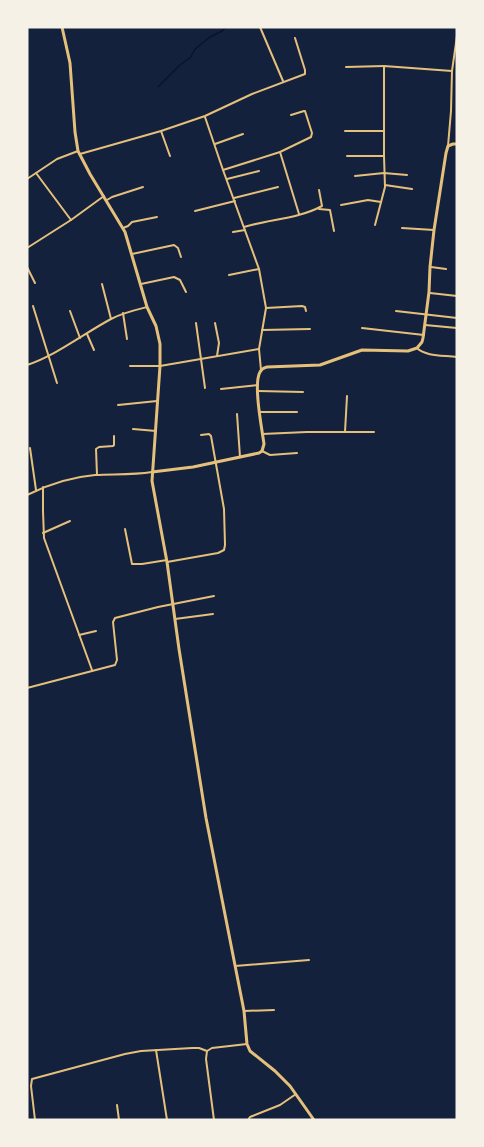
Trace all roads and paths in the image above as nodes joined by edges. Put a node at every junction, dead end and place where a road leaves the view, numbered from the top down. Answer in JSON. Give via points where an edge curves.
{"nodes":[{"id":1,"x":62,"y":27,"type":"edge"},
{"id":2,"x":260,"y":27,"type":"edge"},
{"id":3,"x":295,"y":38,"type":"dead end"},
{"id":4,"x":457,"y":39,"type":"edge"},
{"id":5,"x":384,"y":66,"type":"junction"},
{"id":6,"x":346,"y":67,"type":"dead end"},
{"id":7,"x":452,"y":71,"type":"junction"},
{"id":8,"x":282,"y":81,"type":"junction"},
{"id":9,"x":291,"y":115,"type":"dead end"},
{"id":10,"x":205,"y":116,"type":"junction"},
{"id":11,"x":161,"y":131,"type":"junction"},
{"id":12,"x":345,"y":131,"type":"dead end"},
{"id":13,"x":384,"y":131,"type":"junction"},
{"id":14,"x":243,"y":134,"type":"dead end"},
{"id":15,"x":215,"y":144,"type":"junction"},
{"id":16,"x":457,"y":144,"type":"edge"},
{"id":17,"x":448,"y":146,"type":"junction"},
{"id":18,"x":280,"y":152,"type":"junction"},
{"id":19,"x":79,"y":153,"type":"junction"},
{"id":20,"x":170,"y":156,"type":"dead end"},
{"id":21,"x":347,"y":156,"type":"dead end"},
{"id":22,"x":384,"y":156,"type":"junction"},
{"id":23,"x":223,"y":170,"type":"junction"},
{"id":24,"x":259,"y":171,"type":"dead end"},
{"id":25,"x":36,"y":173,"type":"junction"},
{"id":26,"x":384,"y":173,"type":"junction"},
{"id":27,"x":407,"y":175,"type":"dead end"},
{"id":28,"x":356,"y":176,"type":"dead end"},
{"id":29,"x":27,"y":179,"type":"edge"},
{"id":30,"x":226,"y":179,"type":"junction"},
{"id":31,"x":385,"y":184,"type":"junction"},
{"id":32,"x":143,"y":187,"type":"dead end"},
{"id":33,"x":278,"y":187,"type":"dead end"},
{"id":34,"x":412,"y":189,"type":"dead end"},
{"id":35,"x":319,"y":190,"type":"dead end"},
{"id":36,"x":104,"y":196,"type":"junction"},
{"id":37,"x":235,"y":200,"type":"junction"},
{"id":38,"x":106,"y":201,"type":"junction"},
{"id":39,"x":381,"y":202,"type":"junction"},
{"id":40,"x":341,"y":205,"type":"dead end"},
{"id":41,"x":316,"y":209,"type":"junction"},
{"id":42,"x":195,"y":211,"type":"dead end"},
{"id":43,"x":299,"y":214,"type":"junction"},
{"id":44,"x":157,"y":217,"type":"dead end"},
{"id":45,"x":71,"y":220,"type":"junction"},
{"id":46,"x":375,"y":225,"type":"dead end"},
{"id":47,"x":123,"y":228,"type":"junction"},
{"id":48,"x":245,"y":228,"type":"junction"},
{"id":49,"x":402,"y":228,"type":"dead end"},
{"id":50,"x":434,"y":230,"type":"junction"},
{"id":51,"x":334,"y":231,"type":"dead end"},
{"id":52,"x":233,"y":232,"type":"dead end"},
{"id":53,"x":27,"y":248,"type":"edge"},
{"id":54,"x":132,"y":254,"type":"junction"},
{"id":55,"x":181,"y":257,"type":"dead end"},
{"id":56,"x":27,"y":267,"type":"edge"},
{"id":57,"x":430,"y":267,"type":"junction"},
{"id":58,"x":259,"y":269,"type":"junction"},
{"id":59,"x":446,"y":269,"type":"dead end"},
{"id":60,"x":229,"y":275,"type":"dead end"},
{"id":61,"x":35,"y":283,"type":"dead end"},
{"id":62,"x":102,"y":284,"type":"dead end"},
{"id":63,"x":140,"y":284,"type":"junction"},
{"id":64,"x":186,"y":292,"type":"dead end"},
{"id":65,"x":429,"y":292,"type":"junction"},
{"id":66,"x":457,"y":296,"type":"edge"},
{"id":67,"x":33,"y":306,"type":"dead end"},
{"id":68,"x":147,"y":306,"type":"junction"},
{"id":69,"x":266,"y":308,"type":"junction"},
{"id":70,"x":70,"y":311,"type":"dead end"},
{"id":71,"x":306,"y":311,"type":"dead end"},
{"id":72,"x":396,"y":311,"type":"dead end"},
{"id":73,"x":123,"y":313,"type":"junction"},
{"id":74,"x":426,"y":315,"type":"junction"},
{"id":75,"x":457,"y":318,"type":"edge"},
{"id":76,"x":111,"y":319,"type":"junction"},
{"id":77,"x":215,"y":322,"type":"dead end"},
{"id":78,"x":196,"y":323,"type":"dead end"},
{"id":79,"x":425,"y":325,"type":"junction"},
{"id":80,"x":362,"y":328,"type":"dead end"},
{"id":81,"x":457,"y":328,"type":"edge"},
{"id":82,"x":310,"y":329,"type":"dead end"},
{"id":83,"x":262,"y":330,"type":"junction"},
{"id":84,"x":87,"y":334,"type":"junction"},
{"id":85,"x":424,"y":335,"type":"junction"},
{"id":86,"x":80,"y":338,"type":"junction"},
{"id":87,"x":127,"y":339,"type":"dead end"},
{"id":88,"x":417,"y":348,"type":"junction"},
{"id":89,"x":259,"y":349,"type":"junction"},
{"id":90,"x":94,"y":350,"type":"dead end"},
{"id":91,"x":48,"y":356,"type":"junction"},
{"id":92,"x":218,"y":356,"type":"junction"},
{"id":93,"x":457,"y":357,"type":"edge"},
{"id":94,"x":201,"y":360,"type":"junction"},
{"id":95,"x":27,"y":365,"type":"edge"},
{"id":96,"x":130,"y":366,"type":"dead end"},
{"id":97,"x":160,"y":366,"type":"junction"},
{"id":98,"x":261,"y":370,"type":"junction"},
{"id":99,"x":57,"y":383,"type":"dead end"},
{"id":100,"x":258,"y":385,"type":"junction"},
{"id":101,"x":205,"y":388,"type":"dead end"},
{"id":102,"x":221,"y":388,"type":"dead end"},
{"id":103,"x":258,"y":391,"type":"junction"},
{"id":104,"x":303,"y":392,"type":"dead end"},
{"id":105,"x":347,"y":396,"type":"dead end"},
{"id":106,"x":158,"y":401,"type":"junction"},
{"id":107,"x":118,"y":405,"type":"dead end"},
{"id":108,"x":260,"y":412,"type":"junction"},
{"id":109,"x":297,"y":412,"type":"dead end"},
{"id":110,"x":237,"y":414,"type":"dead end"},
{"id":111,"x":133,"y":429,"type":"dead end"},
{"id":112,"x":156,"y":431,"type":"junction"},
{"id":113,"x":345,"y":432,"type":"junction"},
{"id":114,"x":374,"y":432,"type":"dead end"},
{"id":115,"x":262,"y":434,"type":"junction"},
{"id":116,"x":201,"y":435,"type":"dead end"},
{"id":117,"x":114,"y":436,"type":"dead end"},
{"id":118,"x":30,"y":448,"type":"dead end"},
{"id":119,"x":262,"y":451,"type":"junction"},
{"id":120,"x":297,"y":453,"type":"dead end"},
{"id":121,"x":240,"y":457,"type":"junction"},
{"id":122,"x":216,"y":461,"type":"junction"},
{"id":123,"x":152,"y":472,"type":"junction"},
{"id":124,"x":97,"y":475,"type":"junction"},
{"id":125,"x":44,"y":487,"type":"junction"},
{"id":126,"x":36,"y":490,"type":"junction"},
{"id":127,"x":27,"y":495,"type":"edge"},
{"id":128,"x":70,"y":521,"type":"dead end"},
{"id":129,"x":125,"y":529,"type":"dead end"},
{"id":130,"x":43,"y":533,"type":"junction"},
{"id":131,"x":167,"y":561,"type":"junction"},
{"id":132,"x":214,"y":596,"type":"dead end"},
{"id":133,"x":173,"y":604,"type":"junction"},
{"id":134,"x":213,"y":614,"type":"dead end"},
{"id":135,"x":176,"y":619,"type":"junction"},
{"id":136,"x":96,"y":630,"type":"dead end"},
{"id":137,"x":79,"y":635,"type":"junction"},
{"id":138,"x":92,"y":670,"type":"junction"},
{"id":139,"x":27,"y":688,"type":"edge"},
{"id":140,"x":309,"y":960,"type":"dead end"},
{"id":141,"x":235,"y":966,"type":"junction"},
{"id":142,"x":274,"y":1010,"type":"dead end"},
{"id":143,"x":244,"y":1011,"type":"junction"},
{"id":144,"x":247,"y":1044,"type":"junction"},
{"id":145,"x":156,"y":1050,"type":"junction"},
{"id":146,"x":207,"y":1051,"type":"junction"},
{"id":147,"x":296,"y":1094,"type":"junction"},
{"id":148,"x":117,"y":1105,"type":"dead end"},
{"id":149,"x":35,"y":1120,"type":"edge"},
{"id":150,"x":119,"y":1120,"type":"edge"},
{"id":151,"x":167,"y":1120,"type":"edge"},
{"id":152,"x":214,"y":1120,"type":"edge"},
{"id":153,"x":248,"y":1120,"type":"edge"},
{"id":154,"x":314,"y":1120,"type":"edge"}],
"edges":[{"from":1,"to":19,"type":"street","via":[[70,63]]},
{"from":2,"to":8,"type":"street"},
{"from":3,"to":8,"type":"street","via":[[306,72]]},
{"from":4,"to":7,"type":"street"},
{"from":5,"to":6,"type":"street"},
{"from":5,"to":7,"type":"street"},
{"from":5,"to":13,"type":"street"},
{"from":7,"to":17,"type":"street"},
{"from":8,"to":10,"type":"street"},
{"from":9,"to":18,"type":"street","via":[[305,111],[312,135]]},
{"from":10,"to":11,"type":"street"},
{"from":10,"to":15,"type":"street"},
{"from":11,"to":19,"type":"street"},
{"from":11,"to":20,"type":"street"},
{"from":12,"to":13,"type":"street"},
{"from":13,"to":22,"type":"street"},
{"from":14,"to":15,"type":"street"},
{"from":15,"to":23,"type":"street"},
{"from":16,"to":17,"type":"street"},
{"from":17,"to":50,"type":"street"},
{"from":18,"to":23,"type":"street"},
{"from":18,"to":43,"type":"street"},
{"from":19,"to":25,"type":"street","via":[[57,159]]},
{"from":19,"to":36,"type":"street"},
{"from":21,"to":22,"type":"street"},
{"from":22,"to":26,"type":"street"},
{"from":23,"to":30,"type":"street"},
{"from":24,"to":30,"type":"street"},
{"from":25,"to":29,"type":"street"},
{"from":25,"to":45,"type":"street"},
{"from":26,"to":27,"type":"street"},
{"from":26,"to":28,"type":"street"},
{"from":26,"to":31,"type":"street"},
{"from":30,"to":37,"type":"street"},
{"from":31,"to":34,"type":"street"},
{"from":31,"to":39,"type":"street"},
{"from":32,"to":38,"type":"street"},
{"from":33,"to":37,"type":"street"},
{"from":35,"to":41,"type":"street","via":[[322,206]]},
{"from":36,"to":38,"type":"street"},
{"from":36,"to":45,"type":"street"},
{"from":37,"to":42,"type":"street"},
{"from":37,"to":48,"type":"street"},
{"from":38,"to":47,"type":"street"},
{"from":39,"to":40,"type":"street"},
{"from":39,"to":46,"type":"street"},
{"from":41,"to":43,"type":"street"},
{"from":41,"to":51,"type":"street","via":[[330,210]]},
{"from":43,"to":48,"type":"street"},
{"from":44,"to":47,"type":"street"},
{"from":45,"to":53,"type":"street"},
{"from":47,"to":54,"type":"street"},
{"from":48,"to":52,"type":"street"},
{"from":48,"to":58,"type":"street"},
{"from":49,"to":50,"type":"street"},
{"from":50,"to":57,"type":"street"},
{"from":54,"to":55,"type":"street","via":[[174,244]]},
{"from":54,"to":63,"type":"street"},
{"from":56,"to":61,"type":"street"},
{"from":57,"to":59,"type":"street"},
{"from":57,"to":65,"type":"street"},
{"from":58,"to":60,"type":"street"},
{"from":58,"to":69,"type":"street"},
{"from":62,"to":76,"type":"street"},
{"from":63,"to":64,"type":"street","via":[[174,277]]},
{"from":63,"to":68,"type":"street"},
{"from":65,"to":66,"type":"street"},
{"from":65,"to":74,"type":"street"},
{"from":67,"to":91,"type":"street"},
{"from":68,"to":73,"type":"street"},
{"from":68,"to":97,"type":"street","via":[[160,344]]},
{"from":69,"to":71,"type":"street","via":[[302,306]]},
{"from":69,"to":83,"type":"street"},
{"from":70,"to":86,"type":"street"},
{"from":72,"to":74,"type":"street"},
{"from":73,"to":76,"type":"street"},
{"from":73,"to":87,"type":"street"},
{"from":74,"to":75,"type":"street"},
{"from":74,"to":79,"type":"street"},
{"from":76,"to":84,"type":"street"},
{"from":77,"to":92,"type":"street"},
{"from":78,"to":94,"type":"street"},
{"from":79,"to":81,"type":"street"},
{"from":79,"to":85,"type":"street"},
{"from":80,"to":85,"type":"street"},
{"from":82,"to":83,"type":"street"},
{"from":83,"to":89,"type":"street"},
{"from":84,"to":86,"type":"street"},
{"from":84,"to":90,"type":"street"},
{"from":85,"to":88,"type":"street"},
{"from":86,"to":91,"type":"street"},
{"from":88,"to":93,"type":"street","via":[[427,354]]},
{"from":88,"to":98,"type":"street","via":[[362,350],[320,365]]},
{"from":89,"to":92,"type":"street"},
{"from":89,"to":98,"type":"street"},
{"from":91,"to":95,"type":"street"},
{"from":91,"to":99,"type":"street"},
{"from":92,"to":94,"type":"street"},
{"from":94,"to":97,"type":"street"},
{"from":94,"to":101,"type":"street"},
{"from":96,"to":97,"type":"street"},
{"from":97,"to":106,"type":"street"},
{"from":98,"to":100,"type":"street"},
{"from":100,"to":102,"type":"street"},
{"from":100,"to":103,"type":"street"},
{"from":103,"to":104,"type":"street"},
{"from":103,"to":108,"type":"street"},
{"from":105,"to":113,"type":"street"},
{"from":106,"to":107,"type":"street"},
{"from":106,"to":112,"type":"street"},
{"from":108,"to":109,"type":"street"},
{"from":108,"to":115,"type":"street"},
{"from":110,"to":121,"type":"street"},
{"from":111,"to":112,"type":"street"},
{"from":112,"to":123,"type":"street"},
{"from":113,"to":114,"type":"street"},
{"from":113,"to":115,"type":"street"},
{"from":115,"to":119,"type":"street"},
{"from":116,"to":122,"type":"street","via":[[211,436]]},
{"from":117,"to":124,"type":"street","via":[[113,446],[97,448]]},
{"from":118,"to":126,"type":"street"},
{"from":119,"to":120,"type":"street","via":[[270,455]]},
{"from":119,"to":121,"type":"street"},
{"from":121,"to":122,"type":"street"},
{"from":122,"to":123,"type":"street"},
{"from":122,"to":131,"type":"street","via":[[224,509],[224,550]]},
{"from":123,"to":124,"type":"street"},
{"from":123,"to":131,"type":"street"},
{"from":124,"to":125,"type":"street"},
{"from":125,"to":126,"type":"street"},
{"from":125,"to":130,"type":"street"},
{"from":126,"to":127,"type":"street"},
{"from":128,"to":130,"type":"street"},
{"from":129,"to":131,"type":"street","via":[[132,564]]},
{"from":130,"to":137,"type":"street"},
{"from":131,"to":133,"type":"street"},
{"from":132,"to":133,"type":"street"},
{"from":133,"to":135,"type":"street"},
{"from":133,"to":138,"type":"street","via":[[115,618],[117,663]]},
{"from":134,"to":135,"type":"street"},
{"from":135,"to":141,"type":"street","via":[[206,818]]},
{"from":136,"to":137,"type":"street"},
{"from":137,"to":138,"type":"street"},
{"from":138,"to":139,"type":"street"},
{"from":140,"to":141,"type":"street"},
{"from":141,"to":143,"type":"street"},
{"from":142,"to":143,"type":"street"},
{"from":143,"to":144,"type":"street"},
{"from":144,"to":146,"type":"street"},
{"from":144,"to":147,"type":"street"},
{"from":145,"to":146,"type":"street"},
{"from":145,"to":149,"type":"street","via":[[125,1054],[32,1080]]},
{"from":145,"to":151,"type":"street"},
{"from":146,"to":152,"type":"street"},
{"from":147,"to":153,"type":"street"},
{"from":147,"to":154,"type":"street"},
{"from":148,"to":150,"type":"street"}]}
